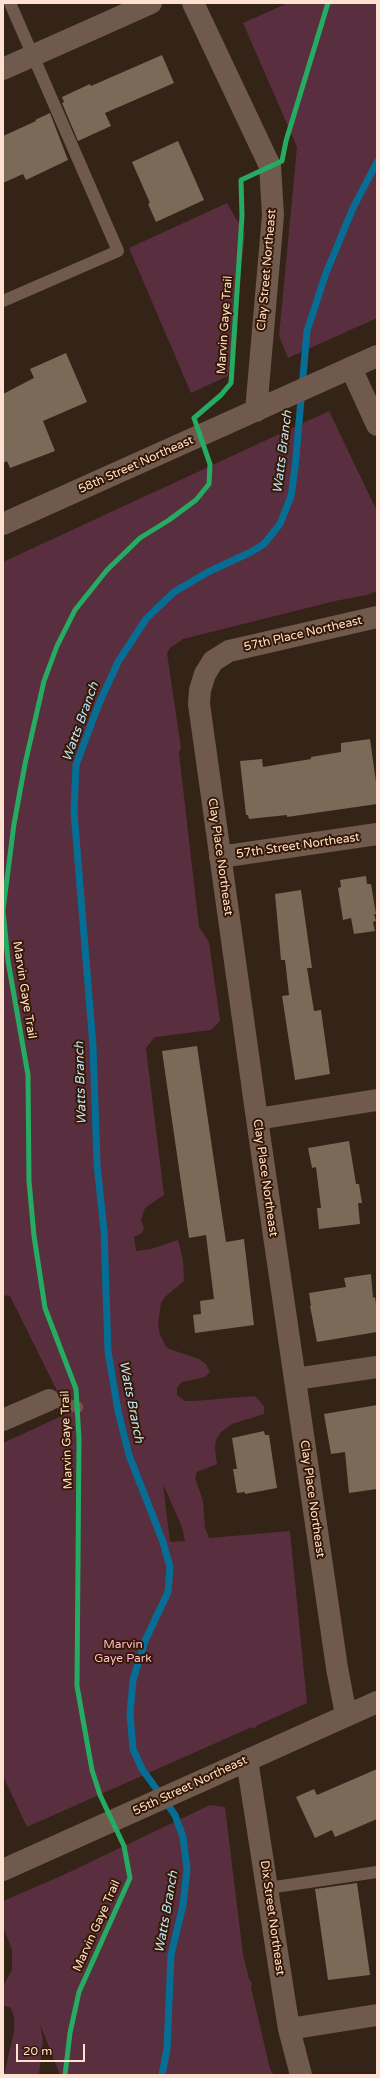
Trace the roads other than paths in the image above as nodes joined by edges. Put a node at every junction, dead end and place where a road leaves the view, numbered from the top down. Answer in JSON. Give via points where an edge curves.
{"nodes":[{"id":1,"x":10,"y":3,"type":"edge"},
{"id":2,"x":151,"y":3,"type":"edge"},
{"id":3,"x":193,"y":3,"type":"edge"},
{"id":4,"x":33,"y":56,"type":"junction"},
{"id":5,"x":3,"y":69,"type":"edge"},
{"id":6,"x":3,"y":302,"type":"edge"},
{"id":7,"x":377,"y":356,"type":"edge"},
{"id":8,"x":351,"y":368,"type":"junction"},
{"id":9,"x":256,"y":411,"type":"junction"},
{"id":10,"x":377,"y":425,"type":"edge"},
{"id":11,"x":3,"y":524,"type":"edge"},
{"id":12,"x":377,"y":617,"type":"edge"},
{"id":13,"x":229,"y":651,"type":"joint"},
{"id":14,"x":377,"y":834,"type":"edge"},
{"id":15,"x":220,"y":857,"type":"junction"},
{"id":16,"x":377,"y":1100,"type":"edge"},
{"id":17,"x":257,"y":1119,"type":"junction"},
{"id":18,"x":377,"y":1367,"type":"edge"},
{"id":19,"x":295,"y":1379,"type":"junction"},
{"id":20,"x":49,"y":1400,"type":"joint"},
{"id":21,"x":77,"y":1407,"type":"dead end"},
{"id":22,"x":3,"y":1420,"type":"edge"},
{"id":23,"x":377,"y":1702,"type":"edge"},
{"id":24,"x":346,"y":1715,"type":"junction"},
{"id":25,"x":247,"y":1760,"type":"junction"},
{"id":26,"x":3,"y":1870,"type":"edge"},
{"id":27,"x":377,"y":1872,"type":"edge"},
{"id":28,"x":268,"y":1888,"type":"junction"},
{"id":29,"x":377,"y":2015,"type":"edge"},
{"id":30,"x":289,"y":2029,"type":"junction"},
{"id":31,"x":301,"y":2075,"type":"edge"}],
"edges":[{"from":1,"to":4,"type":"lane"},
{"from":2,"to":4,"type":"street"},
{"from":3,"to":9,"type":"street","name":"Clay Street Northeast","via":[[270,166],[273,215]]},
{"from":4,"to":5,"type":"street"},
{"from":4,"to":6,"type":"lane","via":[[118,251]]},
{"from":7,"to":8,"type":"street","name":"58th Street Northeast"},
{"from":8,"to":9,"type":"street","name":"58th Street Northeast"},
{"from":8,"to":10,"type":"street"},
{"from":9,"to":11,"type":"street","name":"58th Street Northeast"},
{"from":12,"to":13,"type":"street","name":"57th Place Northeast"},
{"from":13,"to":15,"type":"street","name":"Clay Place Northeast","via":[[213,661],[205,674],[199,704]]},
{"from":14,"to":15,"type":"street","name":"57th Street Northeast"},
{"from":15,"to":17,"type":"street","name":"Clay Place Northeast"},
{"from":16,"to":17,"type":"street"},
{"from":17,"to":19,"type":"street","name":"Clay Place Northeast"},
{"from":18,"to":19,"type":"street"},
{"from":19,"to":24,"type":"street","name":"Clay Place Northeast"},
{"from":20,"to":21,"type":"lane"},
{"from":20,"to":22,"type":"street"},
{"from":23,"to":24,"type":"street","name":"55th Street Northeast"},
{"from":24,"to":25,"type":"street","name":"55th Street Northeast"},
{"from":25,"to":26,"type":"street","name":"55th Street Northeast"},
{"from":25,"to":28,"type":"street","name":"Dix Street Northeast"},
{"from":27,"to":28,"type":"lane"},
{"from":28,"to":30,"type":"street","name":"Dix Street Northeast"},
{"from":29,"to":30,"type":"street"},
{"from":30,"to":31,"type":"street","name":"Dix Street Northeast"}]}
